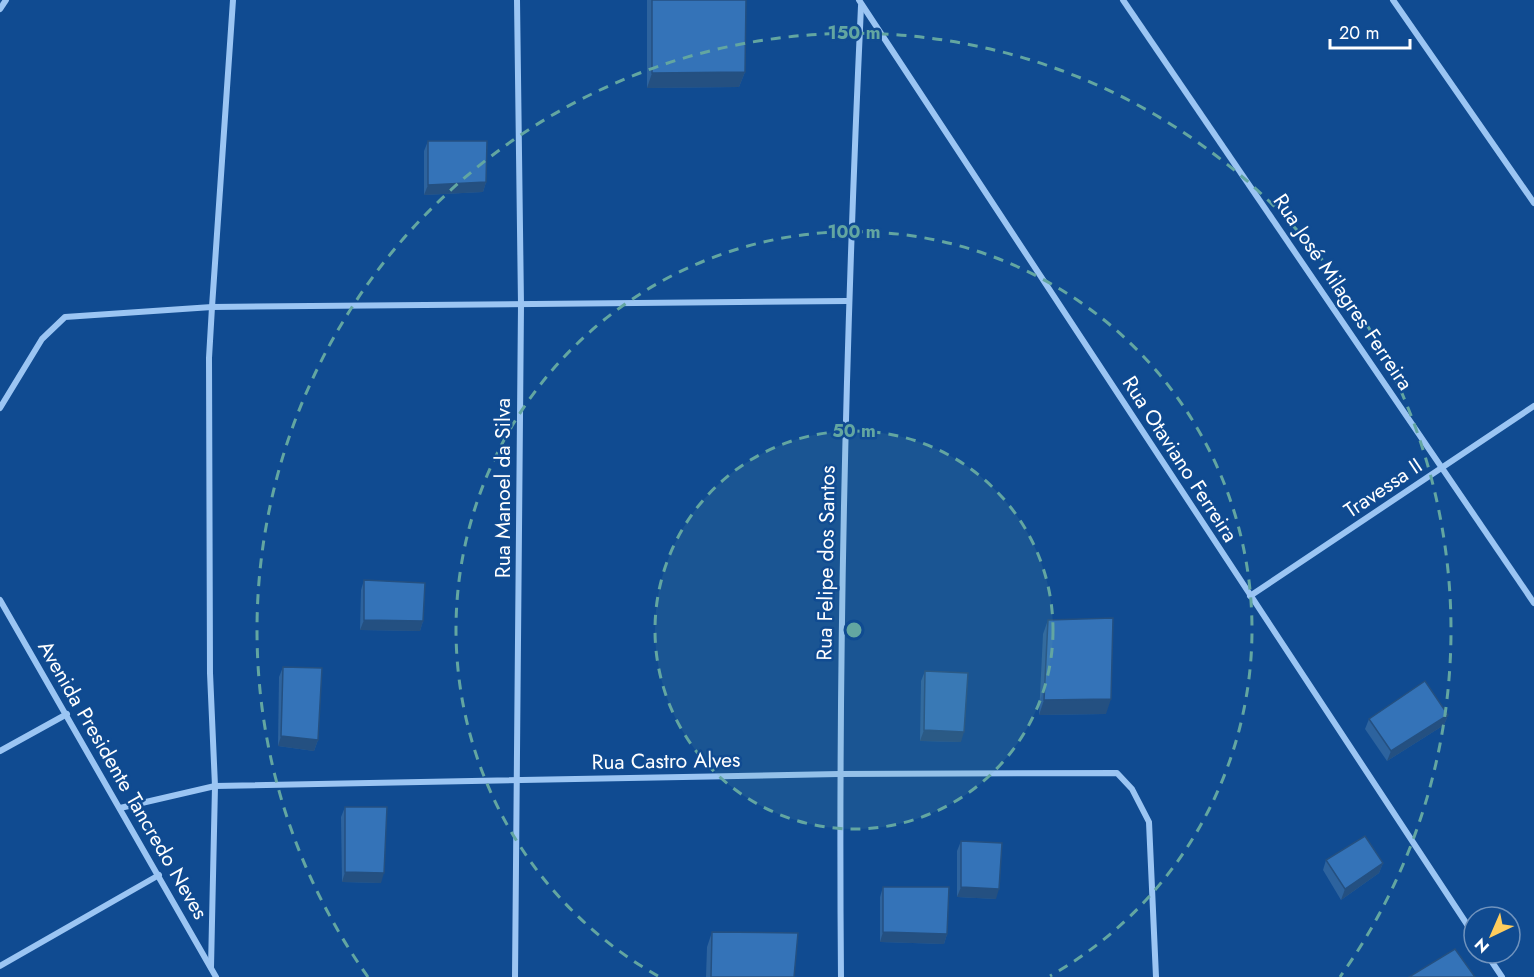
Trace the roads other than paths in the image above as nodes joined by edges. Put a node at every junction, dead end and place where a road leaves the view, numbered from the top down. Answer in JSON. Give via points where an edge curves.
{"nodes":[{"id":1,"x":6,"y":0,"type":"edge"},
{"id":2,"x":233,"y":0,"type":"edge"},
{"id":3,"x":517,"y":0,"type":"edge"},
{"id":4,"x":1123,"y":0,"type":"edge"},
{"id":5,"x":1392,"y":0,"type":"edge"},
{"id":6,"x":860,"y":3,"type":"edge"},
{"id":7,"x":0,"y":9,"type":"edge"},
{"id":8,"x":1534,"y":203,"type":"edge"},
{"id":9,"x":847,"y":301,"type":"junction"},
{"id":10,"x":521,"y":305,"type":"junction"},
{"id":11,"x":212,"y":307,"type":"junction"},
{"id":12,"x":1534,"y":406,"type":"edge"},
{"id":13,"x":0,"y":408,"type":"edge"},
{"id":14,"x":1443,"y":468,"type":"junction"},
{"id":15,"x":1250,"y":596,"type":"junction"},
{"id":16,"x":0,"y":600,"type":"edge"},
{"id":17,"x":1534,"y":603,"type":"edge"},
{"id":18,"x":67,"y":714,"type":"junction"},
{"id":19,"x":0,"y":751,"type":"edge"},
{"id":20,"x":839,"y":774,"type":"junction"},
{"id":21,"x":517,"y":779,"type":"junction"},
{"id":22,"x":215,"y":786,"type":"junction"},
{"id":23,"x":120,"y":808,"type":"junction"},
{"id":24,"x":159,"y":875,"type":"junction"},
{"id":25,"x":1462,"y":917,"type":"edge"},
{"id":26,"x":0,"y":966,"type":"edge"},
{"id":27,"x":211,"y":967,"type":"junction"},
{"id":28,"x":216,"y":977,"type":"edge"},
{"id":29,"x":515,"y":977,"type":"edge"},
{"id":30,"x":841,"y":977,"type":"edge"},
{"id":31,"x":1156,"y":977,"type":"edge"}],
"edges":[{"from":1,"to":7,"type":"street"},
{"from":2,"to":11,"type":"street"},
{"from":3,"to":10,"type":"street","name":"Rua Manoel da Silva"},
{"from":4,"to":14,"type":"street","name":"Rua José Milagres Ferreira"},
{"from":5,"to":8,"type":"street"},
{"from":6,"to":9,"type":"street","name":"Rua Felipe dos Santos"},
{"from":6,"to":15,"type":"street","name":"Rua Otaviano Ferreira"},
{"from":9,"to":10,"type":"street"},
{"from":9,"to":20,"type":"street","name":"Rua Felipe dos Santos"},
{"from":10,"to":11,"type":"street"},
{"from":10,"to":21,"type":"street","name":"Rua Manoel da Silva"},
{"from":11,"to":13,"type":"street","via":[[65,317],[42,339]]},
{"from":11,"to":22,"type":"street","via":[[210,673]]},
{"from":12,"to":14,"type":"street","name":"Travessa II"},
{"from":14,"to":15,"type":"street","name":"Travessa II"},
{"from":14,"to":17,"type":"street","name":"Rua José Milagres Ferreira"},
{"from":15,"to":25,"type":"street","name":"Rua Otaviano Ferreira"},
{"from":16,"to":18,"type":"street","name":"Avenida Presidente Tancredo Neves"},
{"from":18,"to":19,"type":"street"},
{"from":18,"to":23,"type":"street","name":"Avenida Presidente Tancredo Neves"},
{"from":20,"to":21,"type":"street","name":"Rua Castro Alves"},
{"from":20,"to":30,"type":"street","name":"Rua Felipe dos Santos"},
{"from":20,"to":31,"type":"street","name":"Rua Castro Alves","via":[[1118,773],[1132,789],[1149,822]]},
{"from":21,"to":22,"type":"street","name":"Rua Castro Alves"},
{"from":21,"to":29,"type":"street","name":"Rua Manoel da Silva"},
{"from":22,"to":23,"type":"street","name":"Rua Castro Alves"},
{"from":22,"to":27,"type":"street"},
{"from":23,"to":24,"type":"street","name":"Avenida Presidente Tancredo Neves"},
{"from":24,"to":26,"type":"street"},
{"from":24,"to":27,"type":"street","name":"Avenida Presidente Tancredo Neves"},
{"from":27,"to":28,"type":"street","name":"Avenida Presidente Tancredo Neves"}]}
